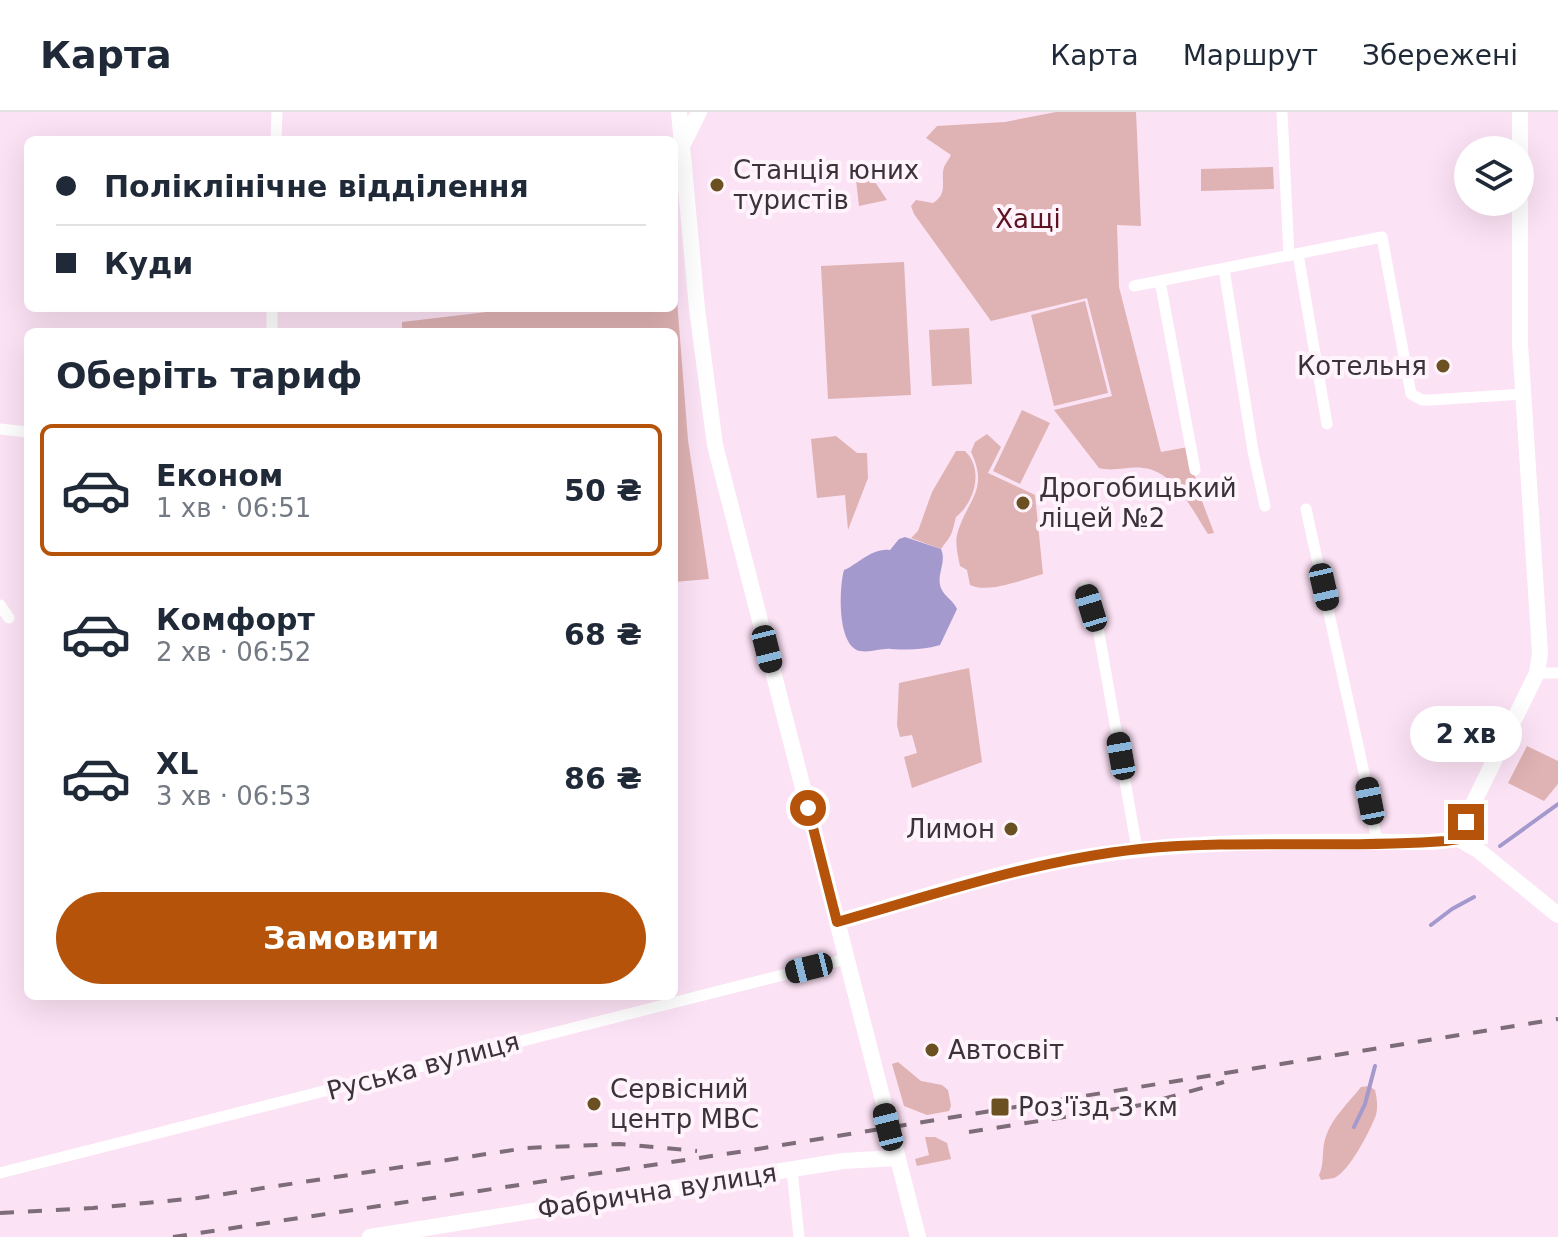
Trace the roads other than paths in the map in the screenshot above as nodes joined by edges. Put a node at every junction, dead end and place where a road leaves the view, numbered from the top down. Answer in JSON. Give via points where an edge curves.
{"nodes":[{"id":1,"x":277,"y":112,"type":"edge"},
{"id":2,"x":679,"y":112,"type":"edge"},
{"id":3,"x":699,"y":112,"type":"edge"},
{"id":4,"x":1282,"y":112,"type":"edge"},
{"id":5,"x":1520,"y":112,"type":"edge"},
{"id":6,"x":276,"y":136,"type":"edge"},
{"id":7,"x":1520,"y":136,"type":"edge"},
{"id":8,"x":682,"y":145,"type":"junction"},
{"id":9,"x":1520,"y":216,"type":"edge"},
{"id":10,"x":1293,"y":255,"type":"junction"},
{"id":11,"x":1224,"y":269,"type":"junction"},
{"id":12,"x":1160,"y":281,"type":"junction"},
{"id":13,"x":1134,"y":286,"type":"dead end"},
{"id":14,"x":1523,"y":394,"type":"junction"},
{"id":15,"x":1327,"y":424,"type":"dead end"},
{"id":16,"x":0,"y":429,"type":"edge"},
{"id":17,"x":24,"y":432,"type":"edge"},
{"id":18,"x":1195,"y":470,"type":"dead end"},
{"id":19,"x":1265,"y":506,"type":"dead end"},
{"id":20,"x":1306,"y":509,"type":"dead end"},
{"id":21,"x":1085,"y":587,"type":"dead end"},
{"id":22,"x":0,"y":605,"type":"edge"},
{"id":23,"x":9,"y":618,"type":"dead end"},
{"id":24,"x":1537,"y":673,"type":"junction"},
{"id":25,"x":1558,"y":673,"type":"edge"},
{"id":26,"x":1459,"y":839,"type":"junction"},
{"id":27,"x":1377,"y":842,"type":"junction"},
{"id":28,"x":1137,"y":849,"type":"junction"},
{"id":29,"x":1558,"y":915,"type":"edge"},
{"id":30,"x":837,"y":922,"type":"junction"},
{"id":31,"x":846,"y":959,"type":"junction"},
{"id":32,"x":897,"y":1158,"type":"junction"},
{"id":33,"x":792,"y":1170,"type":"junction"},
{"id":34,"x":0,"y":1173,"type":"edge"},
{"id":35,"x":432,"y":1232,"type":"edge"},
{"id":36,"x":370,"y":1237,"type":"edge"},
{"id":37,"x":799,"y":1237,"type":"edge"},
{"id":38,"x":918,"y":1237,"type":"edge"}],
"edges":[{"from":1,"to":6,"type":"street"},
{"from":2,"to":8,"type":"street"},
{"from":3,"to":8,"type":"street"},
{"from":4,"to":10,"type":"street"},
{"from":5,"to":7,"type":"street"},
{"from":8,"to":30,"type":"street","via":[[710,421]]},
{"from":9,"to":14,"type":"street"},
{"from":10,"to":11,"type":"street"},
{"from":10,"to":14,"type":"street","via":[[1382,237],[1408,386],[1416,398]]},
{"from":10,"to":15,"type":"street"},
{"from":11,"to":12,"type":"street"},
{"from":11,"to":19,"type":"street"},
{"from":12,"to":13,"type":"street"},
{"from":12,"to":18,"type":"street"},
{"from":14,"to":24,"type":"street","via":[[1539,622]]},
{"from":16,"to":17,"type":"street"},
{"from":20,"to":27,"type":"street"},
{"from":21,"to":28,"type":"street","via":[[1098,628]]},
{"from":22,"to":23,"type":"street"},
{"from":24,"to":25,"type":"street"},
{"from":24,"to":26,"type":"street"},
{"from":26,"to":27,"type":"street"},
{"from":26,"to":29,"type":"street"},
{"from":27,"to":28,"type":"street"},
{"from":28,"to":30,"type":"street","via":[[1030,868]]},
{"from":30,"to":31,"type":"street"},
{"from":31,"to":32,"type":"street"},
{"from":31,"to":34,"type":"street","name":"Руська вулиця"},
{"from":32,"to":33,"type":"street","name":"Фабрична вулиця"},
{"from":32,"to":38,"type":"street"},
{"from":33,"to":35,"type":"street","name":"Фабрична вулиця"},
{"from":33,"to":37,"type":"street"},
{"from":35,"to":36,"type":"street","name":"Фабрична вулиця"}]}
